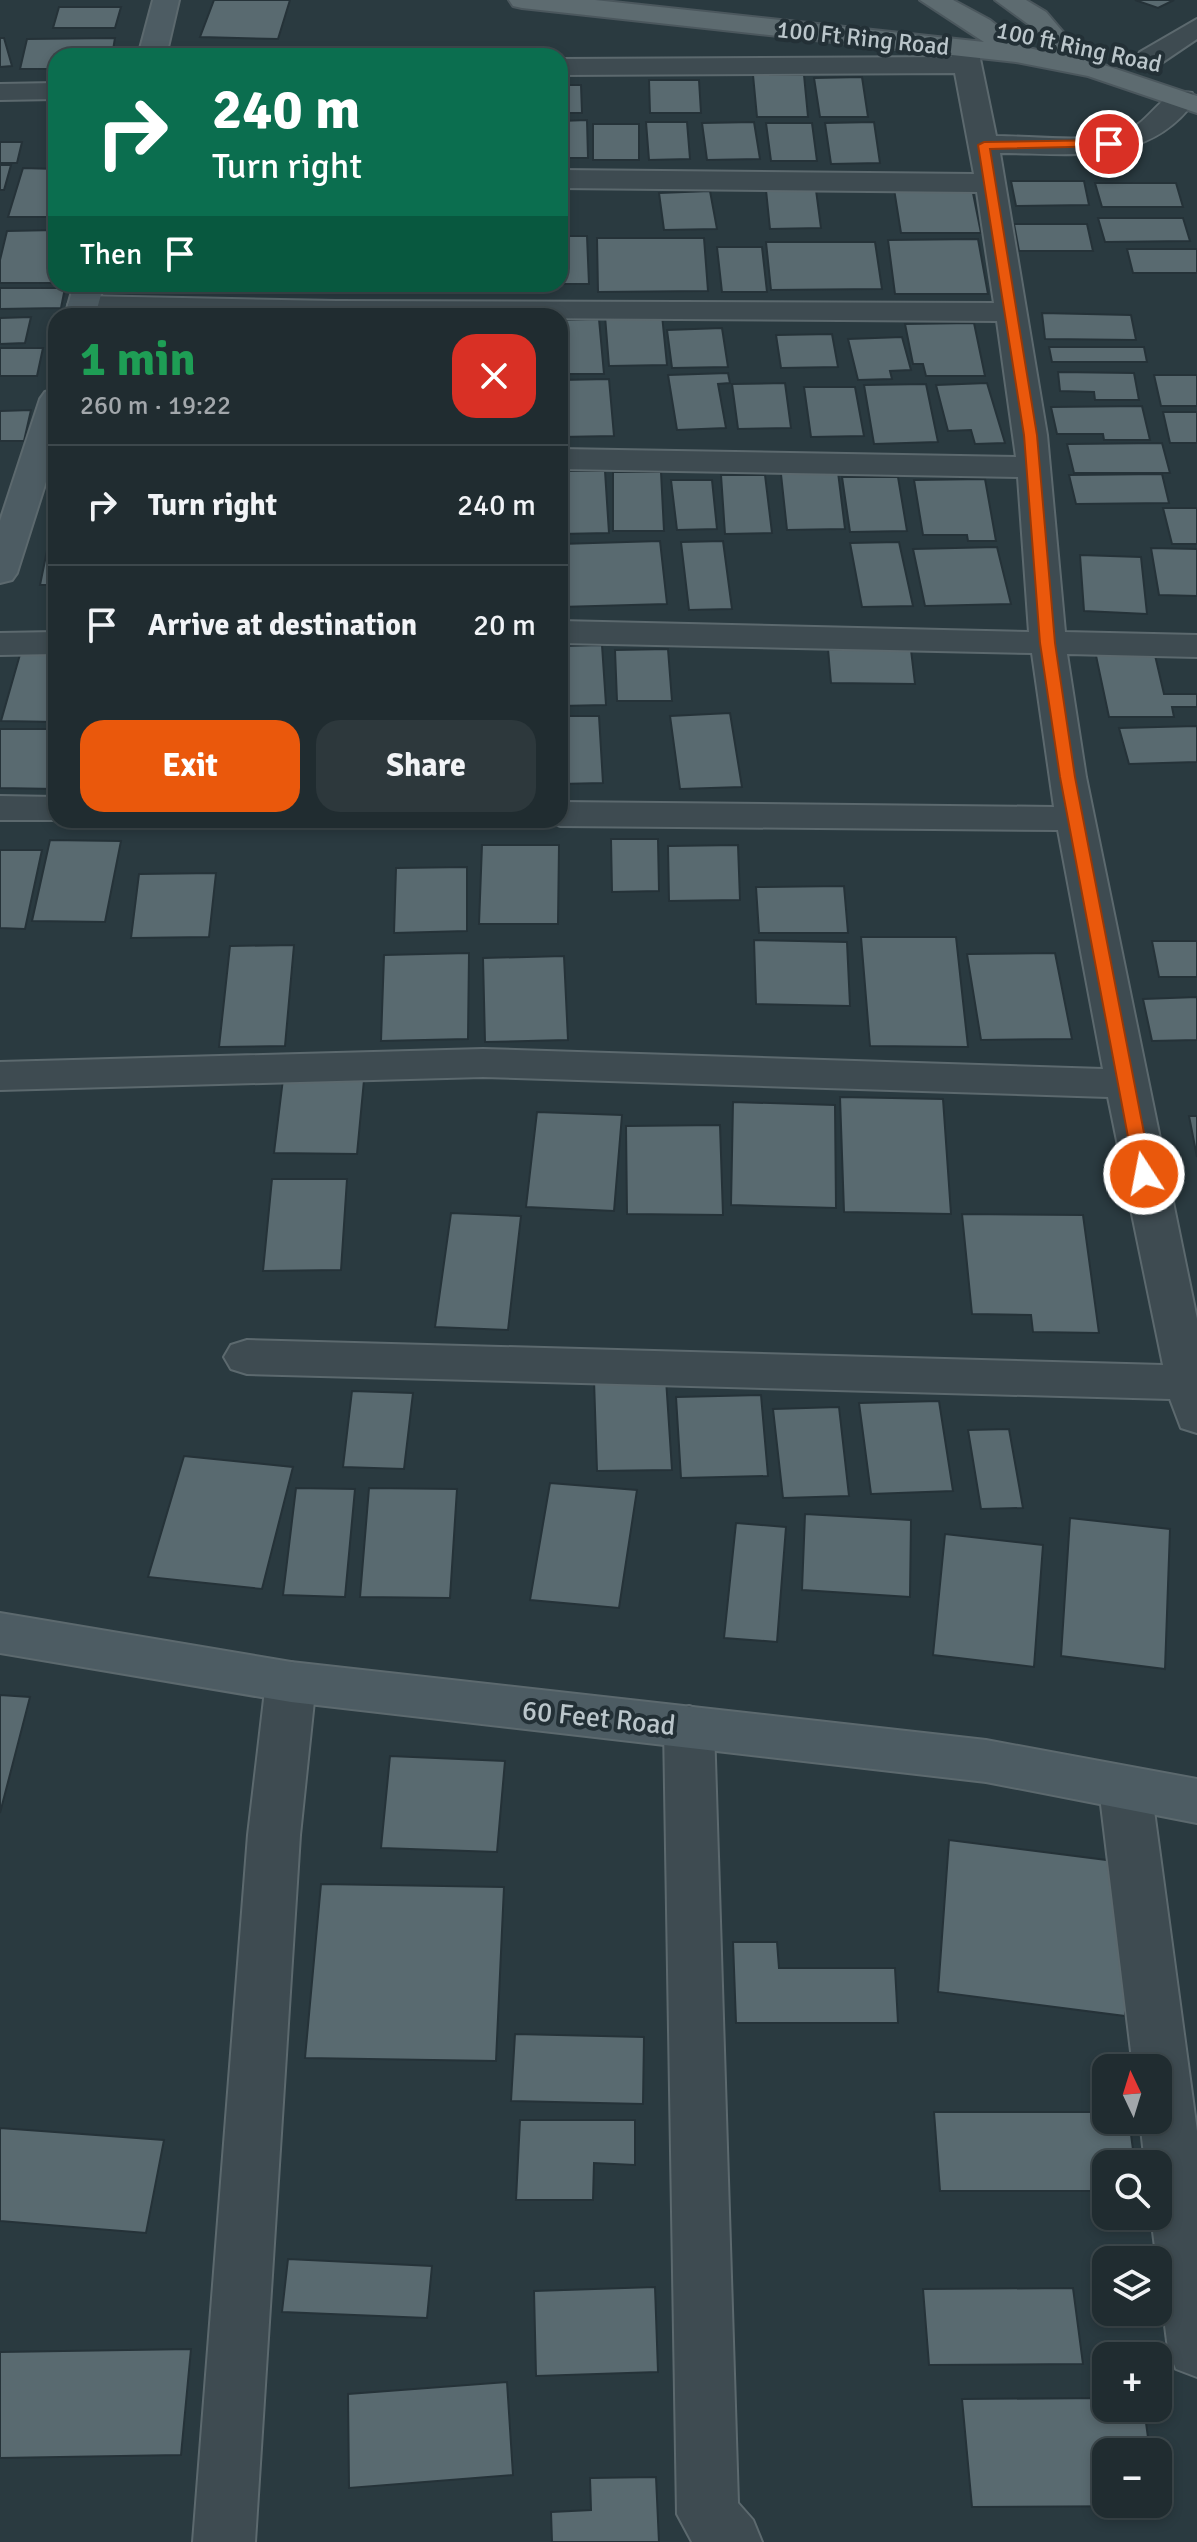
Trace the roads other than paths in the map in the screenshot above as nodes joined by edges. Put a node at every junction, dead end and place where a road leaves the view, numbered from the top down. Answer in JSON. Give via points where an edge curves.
{"nodes":[{"id":1,"x":166,"y":0,"type":"edge"},
{"id":2,"x":522,"y":0,"type":"edge"},
{"id":3,"x":720,"y":0,"type":"edge"},
{"id":4,"x":933,"y":0,"type":"edge"},
{"id":5,"x":1008,"y":0,"type":"edge"},
{"id":6,"x":1197,"y":27,"type":"edge"},
{"id":7,"x":1055,"y":36,"type":"junction"},
{"id":8,"x":971,"y":47,"type":"junction"},
{"id":9,"x":154,"y":48,"type":"edge"},
{"id":10,"x":1150,"y":58,"type":"junction"},
{"id":11,"x":1077,"y":66,"type":"junction"},
{"id":12,"x":568,"y":67,"type":"edge"},
{"id":13,"x":48,"y":91,"type":"edge"},
{"id":14,"x":0,"y":92,"type":"edge"},
{"id":15,"x":1188,"y":92,"type":"edge"},
{"id":16,"x":984,"y":145,"type":"junction"},
{"id":17,"x":568,"y":179,"type":"edge"},
{"id":18,"x":989,"y":183,"type":"junction"},
{"id":19,"x":84,"y":302,"type":"edge"},
{"id":20,"x":285,"y":308,"type":"edge"},
{"id":21,"x":568,"y":311,"type":"edge"},
{"id":22,"x":1010,"y":312,"type":"junction"},
{"id":23,"x":46,"y":459,"type":"edge"},
{"id":24,"x":568,"y":459,"type":"edge"},
{"id":25,"x":1033,"y":467,"type":"junction"},
{"id":26,"x":2,"y":562,"type":"edge"},
{"id":27,"x":568,"y":632,"type":"edge"},
{"id":28,"x":48,"y":643,"type":"edge"},
{"id":29,"x":1048,"y":643,"type":"junction"},
{"id":30,"x":0,"y":644,"type":"edge"},
{"id":31,"x":1197,"y":646,"type":"edge"},
{"id":32,"x":0,"y":808,"type":"edge"},
{"id":33,"x":48,"y":809,"type":"edge"},
{"id":34,"x":568,"y":814,"type":"edge"},
{"id":35,"x":1076,"y":819,"type":"junction"},
{"id":36,"x":0,"y":1076,"type":"edge"},
{"id":37,"x":1127,"y":1084,"type":"junction"},
{"id":38,"x":247,"y":1357,"type":"dead end"},
{"id":39,"x":1193,"y":1399,"type":"edge"},
{"id":40,"x":0,"y":1633,"type":"edge"},
{"id":41,"x":291,"y":1682,"type":"junction"},
{"id":42,"x":689,"y":1727,"type":"junction"},
{"id":43,"x":1125,"y":1788,"type":"junction"},
{"id":44,"x":1197,"y":1801,"type":"edge"},
{"id":45,"x":1197,"y":2349,"type":"edge"},
{"id":46,"x":224,"y":2542,"type":"edge"},
{"id":47,"x":731,"y":2542,"type":"edge"}],
"edges":[{"from":1,"to":9,"type":"street"},
{"from":2,"to":8,"type":"main road","name":"100 Ft Ring Road"},
{"from":3,"to":8,"type":"main road","name":"100 ft Ring Road"},
{"from":4,"to":8,"type":"main road"},
{"from":5,"to":7,"type":"main road"},
{"from":6,"to":10,"type":"street"},
{"from":7,"to":8,"type":"main road","name":"100 ft Ring Road"},
{"from":7,"to":10,"type":"main road","name":"100 ft Ring Road"},
{"from":7,"to":11,"type":"main road"},
{"from":8,"to":11,"type":"main road","name":"100 Ft Ring Road"},
{"from":8,"to":12,"type":"street"},
{"from":8,"to":16,"type":"street"},
{"from":10,"to":15,"type":"main road","name":"100 ft Ring Road"},
{"from":11,"to":15,"type":"main road","name":"100 Ft Ring Road"},
{"from":13,"to":14,"type":"street"},
{"from":15,"to":16,"type":"street","via":[[1139,137],[1109,144]]},
{"from":16,"to":18,"type":"street"},
{"from":17,"to":18,"type":"street"},
{"from":18,"to":22,"type":"street"},
{"from":19,"to":20,"type":"street"},
{"from":21,"to":22,"type":"street"},
{"from":22,"to":25,"type":"street"},
{"from":23,"to":26,"type":"street"},
{"from":24,"to":25,"type":"street"},
{"from":25,"to":29,"type":"street"},
{"from":27,"to":29,"type":"street"},
{"from":28,"to":30,"type":"street"},
{"from":29,"to":31,"type":"street"},
{"from":29,"to":35,"type":"street"},
{"from":32,"to":33,"type":"street"},
{"from":34,"to":35,"type":"street"},
{"from":35,"to":37,"type":"street"},
{"from":36,"to":37,"type":"street","via":[[483,1063]]},
{"from":37,"to":39,"type":"street"},
{"from":38,"to":39,"type":"street"},
{"from":40,"to":41,"type":"street","name":"60 Feet Road"},
{"from":41,"to":42,"type":"street","name":"60 Feet Road"},
{"from":41,"to":46,"type":"street","via":[[274,1835]]},
{"from":42,"to":43,"type":"street","name":"60 Feet Road","via":[[986,1761]]},
{"from":42,"to":47,"type":"street","via":[[708,2514]]},
{"from":43,"to":44,"type":"street","name":"60 Feet Road"},
{"from":43,"to":45,"type":"street"}]}
